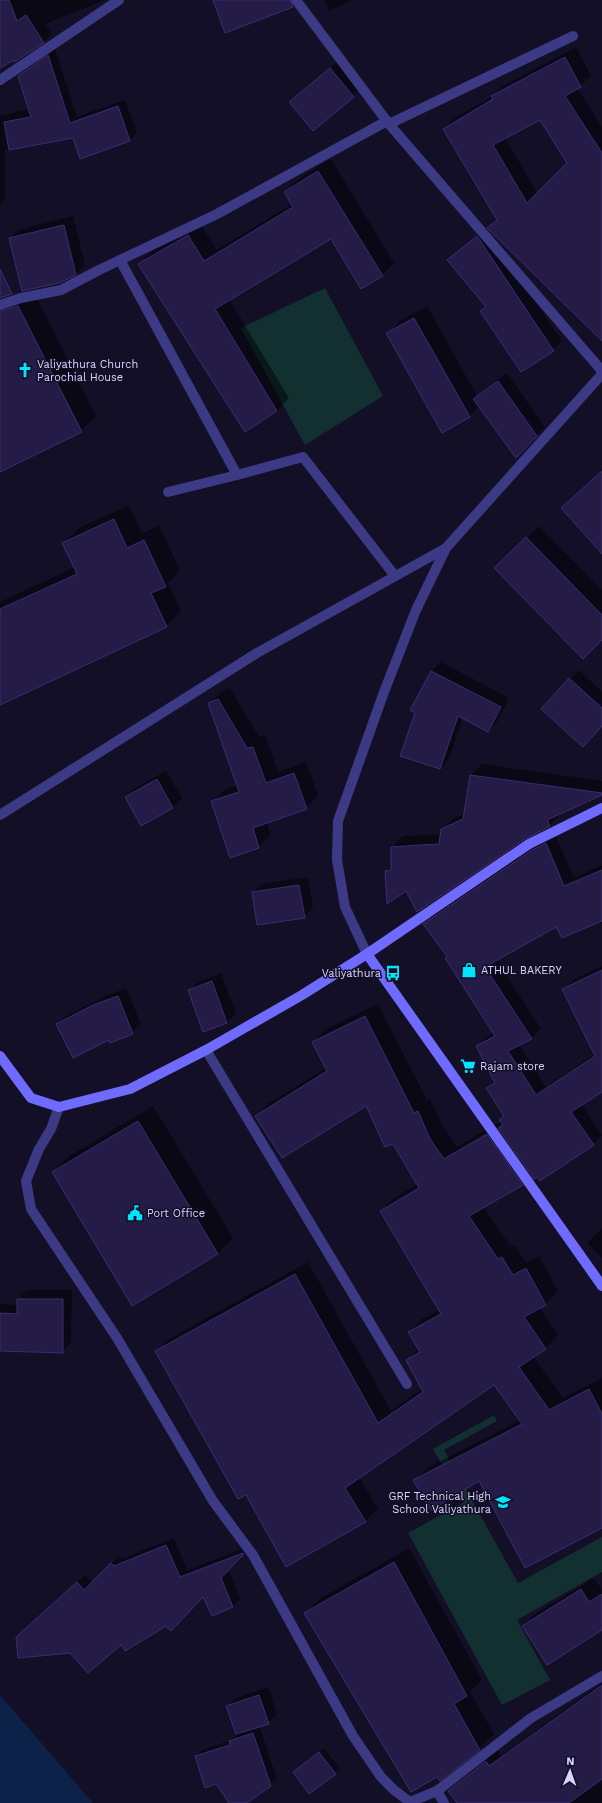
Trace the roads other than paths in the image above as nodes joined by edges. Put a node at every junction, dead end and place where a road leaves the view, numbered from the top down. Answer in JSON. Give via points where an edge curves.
{"nodes":[{"id":1,"x":119,"y":0,"type":"edge"},
{"id":2,"x":296,"y":0,"type":"edge"},
{"id":3,"x":573,"y":36,"type":"dead end"},
{"id":4,"x":0,"y":80,"type":"edge"},
{"id":5,"x":388,"y":123,"type":"junction"},
{"id":6,"x":120,"y":260,"type":"junction"},
{"id":7,"x":0,"y":305,"type":"edge"},
{"id":8,"x":602,"y":371,"type":"edge"},
{"id":9,"x":602,"y":374,"type":"edge"},
{"id":10,"x":237,"y":475,"type":"junction"},
{"id":11,"x":168,"y":492,"type":"dead end"},
{"id":12,"x":446,"y":548,"type":"junction"},
{"id":13,"x":395,"y":576,"type":"junction"},
{"id":14,"x":602,"y":808,"type":"edge"},
{"id":15,"x":0,"y":815,"type":"edge"},
{"id":16,"x":367,"y":954,"type":"junction"},
{"id":17,"x":206,"y":1050,"type":"junction"},
{"id":18,"x":1,"y":1061,"type":"edge"},
{"id":19,"x":59,"y":1108,"type":"junction"},
{"id":20,"x":602,"y":1286,"type":"edge"},
{"id":21,"x":407,"y":1384,"type":"dead end"},
{"id":22,"x":602,"y":1676,"type":"edge"},
{"id":23,"x":437,"y":1791,"type":"junction"},
{"id":24,"x":444,"y":1803,"type":"edge"}],
"edges":[{"from":1,"to":4,"type":"street"},
{"from":2,"to":5,"type":"street"},
{"from":3,"to":5,"type":"street"},
{"from":5,"to":6,"type":"street","via":[[217,214]]},
{"from":5,"to":8,"type":"street"},
{"from":6,"to":7,"type":"street","via":[[61,290]]},
{"from":6,"to":10,"type":"street"},
{"from":9,"to":12,"type":"street"},
{"from":10,"to":11,"type":"street"},
{"from":10,"to":13,"type":"street","via":[[303,457]]},
{"from":12,"to":13,"type":"street"},
{"from":12,"to":16,"type":"street","via":[[413,616],[338,821],[337,860],[345,907]]},
{"from":13,"to":15,"type":"street","via":[[257,653]]},
{"from":14,"to":16,"type":"main road","via":[[529,844]]},
{"from":16,"to":17,"type":"main road"},
{"from":16,"to":20,"type":"main road"},
{"from":17,"to":19,"type":"main road","via":[[130,1089]]},
{"from":17,"to":21,"type":"street"},
{"from":18,"to":19,"type":"main road","via":[[31,1098]]},
{"from":19,"to":23,"type":"street","via":[[26,1181],[31,1209],[117,1338],[213,1501],[253,1555],[353,1736],[381,1778],[410,1802]]},
{"from":22,"to":23,"type":"street","via":[[531,1718]]},
{"from":23,"to":24,"type":"street"}]}
